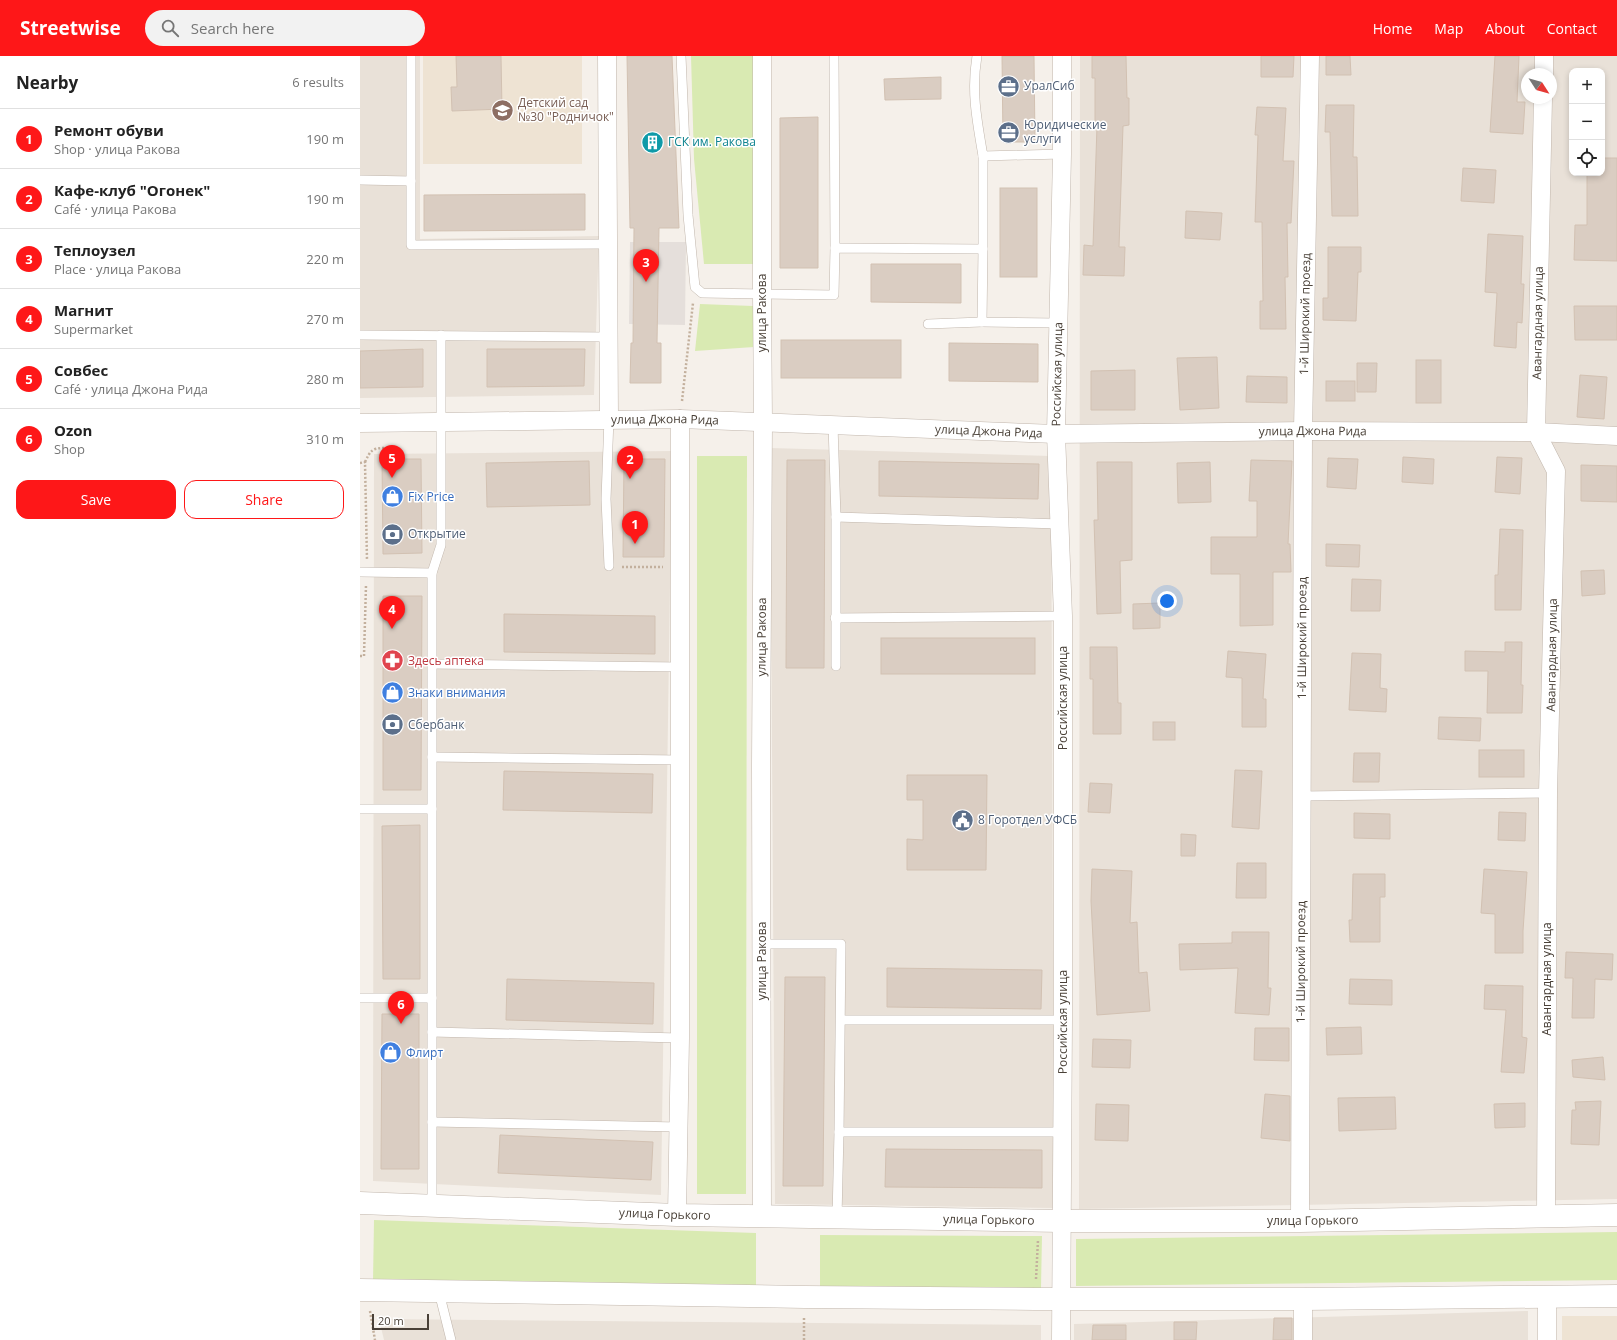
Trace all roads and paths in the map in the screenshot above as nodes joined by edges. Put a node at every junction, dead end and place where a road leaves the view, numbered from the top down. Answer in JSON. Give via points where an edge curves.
{"nodes":[{"id":1,"x":411,"y":56,"type":"edge"},
{"id":2,"x":607,"y":56,"type":"edge"},
{"id":3,"x":681,"y":56,"type":"edge"},
{"id":4,"x":762,"y":56,"type":"edge"},
{"id":5,"x":834,"y":56,"type":"edge"},
{"id":6,"x":977,"y":56,"type":"edge"},
{"id":7,"x":1062,"y":56,"type":"edge"},
{"id":8,"x":1310,"y":56,"type":"edge"},
{"id":9,"x":1544,"y":56,"type":"edge"},
{"id":10,"x":1544,"y":68,"type":"edge"},
{"id":11,"x":1543,"y":104,"type":"edge"},
{"id":12,"x":1062,"y":154,"type":"junction"},
{"id":13,"x":983,"y":156,"type":"junction"},
{"id":14,"x":360,"y":180,"type":"edge"},
{"id":15,"x":411,"y":181,"type":"junction"},
{"id":16,"x":608,"y":244,"type":"junction"},
{"id":17,"x":835,"y":248,"type":"junction"},
{"id":18,"x":983,"y":248,"type":"junction"},
{"id":19,"x":695,"y":287,"type":"junction"},
{"id":20,"x":762,"y":293,"type":"junction"},
{"id":21,"x":982,"y":322,"type":"junction"},
{"id":22,"x":1058,"y":323,"type":"junction"},
{"id":23,"x":928,"y":324,"type":"dead end"},
{"id":24,"x":360,"y":335,"type":"edge"},
{"id":25,"x":441,"y":335,"type":"junction"},
{"id":26,"x":608,"y":336,"type":"junction"},
{"id":27,"x":609,"y":418,"type":"junction"},
{"id":28,"x":680,"y":419,"type":"junction"},
{"id":29,"x":440,"y":421,"type":"junction"},
{"id":30,"x":763,"y":422,"type":"junction"},
{"id":31,"x":360,"y":423,"type":"edge"},
{"id":32,"x":833,"y":425,"type":"junction"},
{"id":33,"x":1303,"y":431,"type":"junction"},
{"id":34,"x":1536,"y":432,"type":"junction"},
{"id":35,"x":1056,"y":434,"type":"junction"},
{"id":36,"x":1617,"y":436,"type":"edge"},
{"id":37,"x":384,"y":448,"type":"dead end"},
{"id":38,"x":365,"y":462,"type":"dead end"},
{"id":39,"x":836,"y":517,"type":"junction"},
{"id":40,"x":1060,"y":524,"type":"junction"},
{"id":41,"x":609,"y":566,"type":"joint"},
{"id":42,"x":680,"y":567,"type":"junction"},
{"id":43,"x":360,"y":572,"type":"edge"},
{"id":44,"x":432,"y":573,"type":"junction"},
{"id":45,"x":1063,"y":616,"type":"junction"},
{"id":46,"x":835,"y":618,"type":"junction"},
{"id":47,"x":432,"y":664,"type":"junction"},
{"id":48,"x":836,"y":666,"type":"dead end"},
{"id":49,"x":681,"y":667,"type":"junction"},
{"id":50,"x":432,"y":757,"type":"junction"},
{"id":51,"x":681,"y":760,"type":"junction"},
{"id":52,"x":1548,"y":793,"type":"junction"},
{"id":53,"x":1302,"y":796,"type":"junction"},
{"id":54,"x":360,"y":809,"type":"edge"},
{"id":55,"x":432,"y":809,"type":"junction"},
{"id":56,"x":762,"y":944,"type":"junction"},
{"id":57,"x":360,"y":998,"type":"edge"},
{"id":58,"x":432,"y":998,"type":"junction"},
{"id":59,"x":841,"y":1020,"type":"junction"},
{"id":60,"x":1063,"y":1020,"type":"junction"},
{"id":61,"x":432,"y":1032,"type":"junction"},
{"id":62,"x":680,"y":1038,"type":"junction"},
{"id":63,"x":432,"y":1122,"type":"junction"},
{"id":64,"x":679,"y":1128,"type":"junction"},
{"id":65,"x":839,"y":1132,"type":"junction"},
{"id":66,"x":1063,"y":1132,"type":"junction"},
{"id":67,"x":360,"y":1203,"type":"edge"},
{"id":68,"x":432,"y":1206,"type":"junction"},
{"id":69,"x":677,"y":1215,"type":"junction"},
{"id":70,"x":1617,"y":1215,"type":"edge"},
{"id":71,"x":1546,"y":1216,"type":"junction"},
{"id":72,"x":762,"y":1217,"type":"junction"},
{"id":73,"x":837,"y":1218,"type":"junction"},
{"id":74,"x":1038,"y":1221,"type":"junction"},
{"id":75,"x":1062,"y":1221,"type":"junction"},
{"id":76,"x":1300,"y":1221,"type":"junction"},
{"id":77,"x":439,"y":1292,"type":"junction"},
{"id":78,"x":1547,"y":1296,"type":"junction"},
{"id":79,"x":1617,"y":1296,"type":"edge"},
{"id":80,"x":365,"y":1298,"type":"edge"},
{"id":81,"x":1035,"y":1299,"type":"junction"},
{"id":82,"x":1062,"y":1299,"type":"junction"},
{"id":83,"x":1303,"y":1299,"type":"junction"},
{"id":84,"x":375,"y":1340,"type":"edge"},
{"id":85,"x":451,"y":1340,"type":"edge"},
{"id":86,"x":1061,"y":1340,"type":"edge"},
{"id":87,"x":1303,"y":1340,"type":"edge"},
{"id":88,"x":1547,"y":1340,"type":"edge"}],
"edges":[{"from":1,"to":15,"type":"lane"},
{"from":2,"to":16,"type":"street"},
{"from":3,"to":19,"type":"lane","via":[[688,215]]},
{"from":4,"to":20,"type":"street","name":"улица Ракова"},
{"from":5,"to":17,"type":"lane"},
{"from":6,"to":13,"type":"lane","via":[[975,112]]},
{"from":7,"to":12,"type":"street","name":"Российская улица"},
{"from":8,"to":33,"type":"street","name":"1-й Широкий проезд"},
{"from":9,"to":10,"type":"street"},
{"from":11,"to":34,"type":"street","name":"Авангардная улица"},
{"from":12,"to":13,"type":"lane"},
{"from":12,"to":22,"type":"street","name":"Российская улица"},
{"from":13,"to":18,"type":"lane"},
{"from":14,"to":15,"type":"lane"},
{"from":15,"to":16,"type":"lane","via":[[411,245]]},
{"from":16,"to":26,"type":"street"},
{"from":17,"to":18,"type":"lane"},
{"from":17,"to":20,"type":"lane","via":[[834,295]]},
{"from":18,"to":21,"type":"lane"},
{"from":19,"to":20,"type":"lane","via":[[702,293]]},
{"from":19,"to":28,"type":"path"},
{"from":20,"to":30,"type":"street","name":"улица Ракова"},
{"from":21,"to":22,"type":"lane"},
{"from":21,"to":23,"type":"lane"},
{"from":22,"to":35,"type":"street","name":"Российская улица"},
{"from":24,"to":25,"type":"lane"},
{"from":25,"to":26,"type":"lane"},
{"from":25,"to":29,"type":"lane"},
{"from":26,"to":27,"type":"street"},
{"from":27,"to":28,"type":"street","name":"улица Джона Рида"},
{"from":27,"to":29,"type":"street","name":"улица Джона Рида"},
{"from":27,"to":41,"type":"lane","via":[[606,499]]},
{"from":28,"to":30,"type":"street","name":"улица Джона Рида"},
{"from":28,"to":42,"type":"street"},
{"from":29,"to":31,"type":"street","name":"улица Джона Рида"},
{"from":29,"to":44,"type":"lane","via":[[441,545]]},
{"from":30,"to":32,"type":"street","name":"улица Джона Рида"},
{"from":30,"to":56,"type":"street","name":"улица Ракова"},
{"from":32,"to":35,"type":"street","name":"улица Джона Рида"},
{"from":32,"to":39,"type":"lane"},
{"from":33,"to":34,"type":"street","name":"улица Джона Рида"},
{"from":33,"to":35,"type":"street","name":"улица Джона Рида"},
{"from":33,"to":53,"type":"street","name":"1-й Широкий проезд"},
{"from":34,"to":36,"type":"street","name":"улица Джона Рида"},
{"from":34,"to":52,"type":"street","name":"Авангардная улица","via":[[1556,471]]},
{"from":35,"to":40,"type":"street","name":"Российская улица"},
{"from":37,"to":38,"type":"path","via":[[377,448],[371,452]]},
{"from":39,"to":40,"type":"lane"},
{"from":39,"to":46,"type":"lane"},
{"from":40,"to":45,"type":"street","name":"Российская улица"},
{"from":41,"to":42,"type":"path"},
{"from":42,"to":49,"type":"street"},
{"from":43,"to":44,"type":"lane"},
{"from":44,"to":47,"type":"lane"},
{"from":45,"to":46,"type":"lane"},
{"from":45,"to":60,"type":"street","name":"Российская улица"},
{"from":46,"to":48,"type":"lane"},
{"from":47,"to":49,"type":"lane"},
{"from":47,"to":50,"type":"lane"},
{"from":49,"to":51,"type":"street"},
{"from":50,"to":51,"type":"lane"},
{"from":50,"to":55,"type":"lane"},
{"from":51,"to":62,"type":"street"},
{"from":52,"to":53,"type":"lane"},
{"from":52,"to":71,"type":"street","name":"Авангардная улица"},
{"from":53,"to":76,"type":"street","name":"1-й Широкий проезд"},
{"from":54,"to":55,"type":"lane"},
{"from":55,"to":58,"type":"lane"},
{"from":56,"to":59,"type":"lane","via":[[841,944]]},
{"from":56,"to":72,"type":"street","name":"улица Ракова"},
{"from":57,"to":58,"type":"lane"},
{"from":58,"to":61,"type":"lane"},
{"from":59,"to":60,"type":"lane"},
{"from":59,"to":65,"type":"lane"},
{"from":60,"to":66,"type":"street","name":"Российская улица"},
{"from":61,"to":62,"type":"lane"},
{"from":61,"to":63,"type":"lane"},
{"from":62,"to":64,"type":"street"},
{"from":63,"to":64,"type":"lane"},
{"from":63,"to":68,"type":"lane"},
{"from":64,"to":69,"type":"street"},
{"from":65,"to":66,"type":"lane"},
{"from":65,"to":73,"type":"lane"},
{"from":66,"to":75,"type":"street","name":"Российская улица"},
{"from":67,"to":68,"type":"street","name":"улица Горького"},
{"from":68,"to":69,"type":"street","name":"улица Горького"},
{"from":69,"to":72,"type":"street","name":"улица Горького"},
{"from":70,"to":71,"type":"street","name":"улица Горького"},
{"from":71,"to":76,"type":"street","name":"улица Горького"},
{"from":72,"to":73,"type":"street","name":"улица Горького"},
{"from":73,"to":74,"type":"street","name":"улица Горького"},
{"from":74,"to":75,"type":"street","name":"улица Горького"},
{"from":74,"to":81,"type":"path"},
{"from":75,"to":76,"type":"street","name":"улица Горького"},
{"from":75,"to":82,"type":"street","name":"Российская улица"},
{"from":77,"to":80,"type":"street"},
{"from":77,"to":81,"type":"street"},
{"from":77,"to":85,"type":"lane"},
{"from":78,"to":79,"type":"street"},
{"from":78,"to":83,"type":"street"},
{"from":78,"to":88,"type":"street"},
{"from":80,"to":84,"type":"path"},
{"from":81,"to":82,"type":"street"},
{"from":82,"to":83,"type":"street"},
{"from":82,"to":86,"type":"street","name":"Российская улица"},
{"from":83,"to":87,"type":"street"}]}
